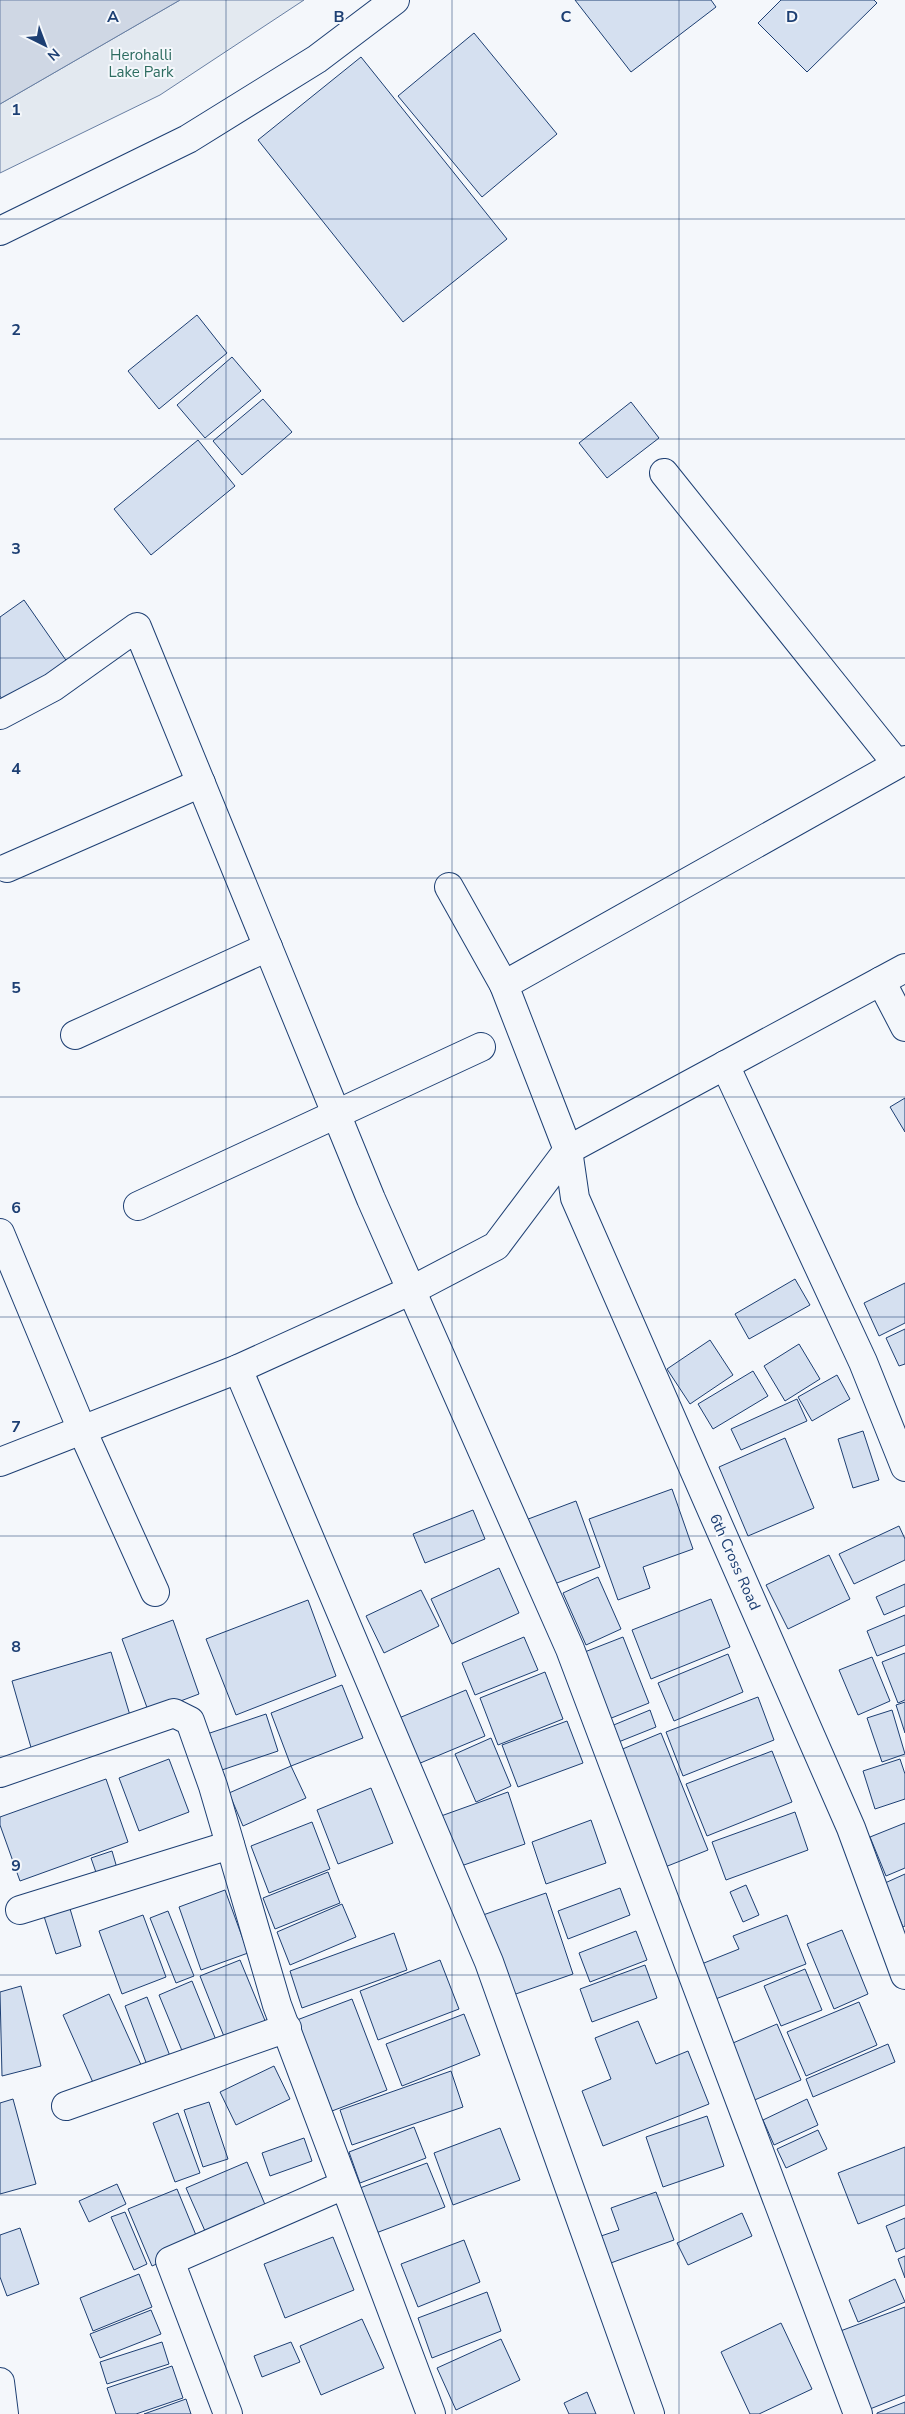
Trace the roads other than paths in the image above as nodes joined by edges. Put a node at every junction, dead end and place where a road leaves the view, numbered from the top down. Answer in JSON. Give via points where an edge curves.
{"nodes":[{"id":1,"x":395,"y":0,"type":"edge"},
{"id":2,"x":0,"y":231,"type":"edge"},
{"id":3,"x":664,"y":473,"type":"dead end"},
{"id":4,"x":0,"y":715,"type":"edge"},
{"id":5,"x":901,"y":762,"type":"edge"},
{"id":6,"x":201,"y":784,"type":"junction"},
{"id":7,"x":8,"y":868,"type":"dead end"},
{"id":8,"x":449,"y":887,"type":"dead end"},
{"id":9,"x":268,"y":947,"type":"junction"},
{"id":10,"x":905,"y":968,"type":"edge"},
{"id":11,"x":881,"y":981,"type":"junction"},
{"id":12,"x":504,"y":985,"type":"junction"},
{"id":13,"x":905,"y":1026,"type":"edge"},
{"id":14,"x":75,"y":1035,"type":"dead end"},
{"id":15,"x":481,"y":1047,"type":"dead end"},
{"id":16,"x":725,"y":1066,"type":"junction"},
{"id":17,"x":337,"y":1115,"type":"junction"},
{"id":18,"x":568,"y":1150,"type":"junction"},
{"id":19,"x":138,"y":1206,"type":"dead end"},
{"id":20,"x":0,"y":1233,"type":"edge"},
{"id":21,"x":412,"y":1290,"type":"junction"},
{"id":22,"x":238,"y":1369,"type":"junction"},
{"id":23,"x":82,"y":1430,"type":"junction"},
{"id":24,"x":0,"y":1462,"type":"edge"},
{"id":25,"x":905,"y":1467,"type":"edge"},
{"id":26,"x":155,"y":1592,"type":"dead end"},
{"id":27,"x":0,"y":1774,"type":"edge"},
{"id":28,"x":230,"y":1845,"type":"junction"},
{"id":29,"x":20,"y":1910,"type":"dead end"},
{"id":30,"x":905,"y":1975,"type":"edge"},
{"id":31,"x":287,"y":2028,"type":"junction"},
{"id":32,"x":66,"y":2106,"type":"dead end"},
{"id":33,"x":344,"y":2185,"type":"junction"},
{"id":34,"x":0,"y":2382,"type":"edge"},
{"id":35,"x":4,"y":2414,"type":"edge"},
{"id":36,"x":228,"y":2414,"type":"edge"},
{"id":37,"x":431,"y":2414,"type":"edge"},
{"id":38,"x":650,"y":2414,"type":"edge"},
{"id":39,"x":858,"y":2414,"type":"edge"}],
"edges":[{"from":1,"to":2,"type":"street","via":[[317,59],[188,139]]},
{"from":3,"to":5,"type":"street"},
{"from":4,"to":6,"type":"street","via":[[53,686],[137,627]]},
{"from":5,"to":12,"type":"street"},
{"from":6,"to":7,"type":"street"},
{"from":6,"to":9,"type":"street"},
{"from":8,"to":12,"type":"street","name":"6th Cross Road"},
{"from":9,"to":14,"type":"street"},
{"from":9,"to":17,"type":"street"},
{"from":10,"to":11,"type":"street"},
{"from":11,"to":13,"type":"street"},
{"from":11,"to":16,"type":"street"},
{"from":12,"to":18,"type":"street","name":"6th Cross Road"},
{"from":15,"to":17,"type":"street"},
{"from":16,"to":18,"type":"street"},
{"from":16,"to":25,"type":"street","via":[[864,1362]]},
{"from":17,"to":19,"type":"street"},
{"from":17,"to":21,"type":"street"},
{"from":18,"to":21,"type":"street","via":[[496,1246]]},
{"from":18,"to":30,"type":"street","name":"6th Cross Road","via":[[575,1198],[851,1828]]},
{"from":20,"to":23,"type":"street"},
{"from":21,"to":22,"type":"street"},
{"from":21,"to":39,"type":"street","via":[[570,1648]]},
{"from":22,"to":23,"type":"street"},
{"from":22,"to":38,"type":"street","via":[[489,1962]]},
{"from":23,"to":24,"type":"street"},
{"from":23,"to":26,"type":"street"},
{"from":27,"to":28,"type":"street","via":[[174,1713],[190,1721]]},
{"from":28,"to":29,"type":"street"},
{"from":28,"to":31,"type":"street"},
{"from":31,"to":32,"type":"street"},
{"from":31,"to":33,"type":"street"},
{"from":33,"to":36,"type":"street","via":[[170,2261]]},
{"from":33,"to":37,"type":"street"},
{"from":34,"to":35,"type":"street"}]}
